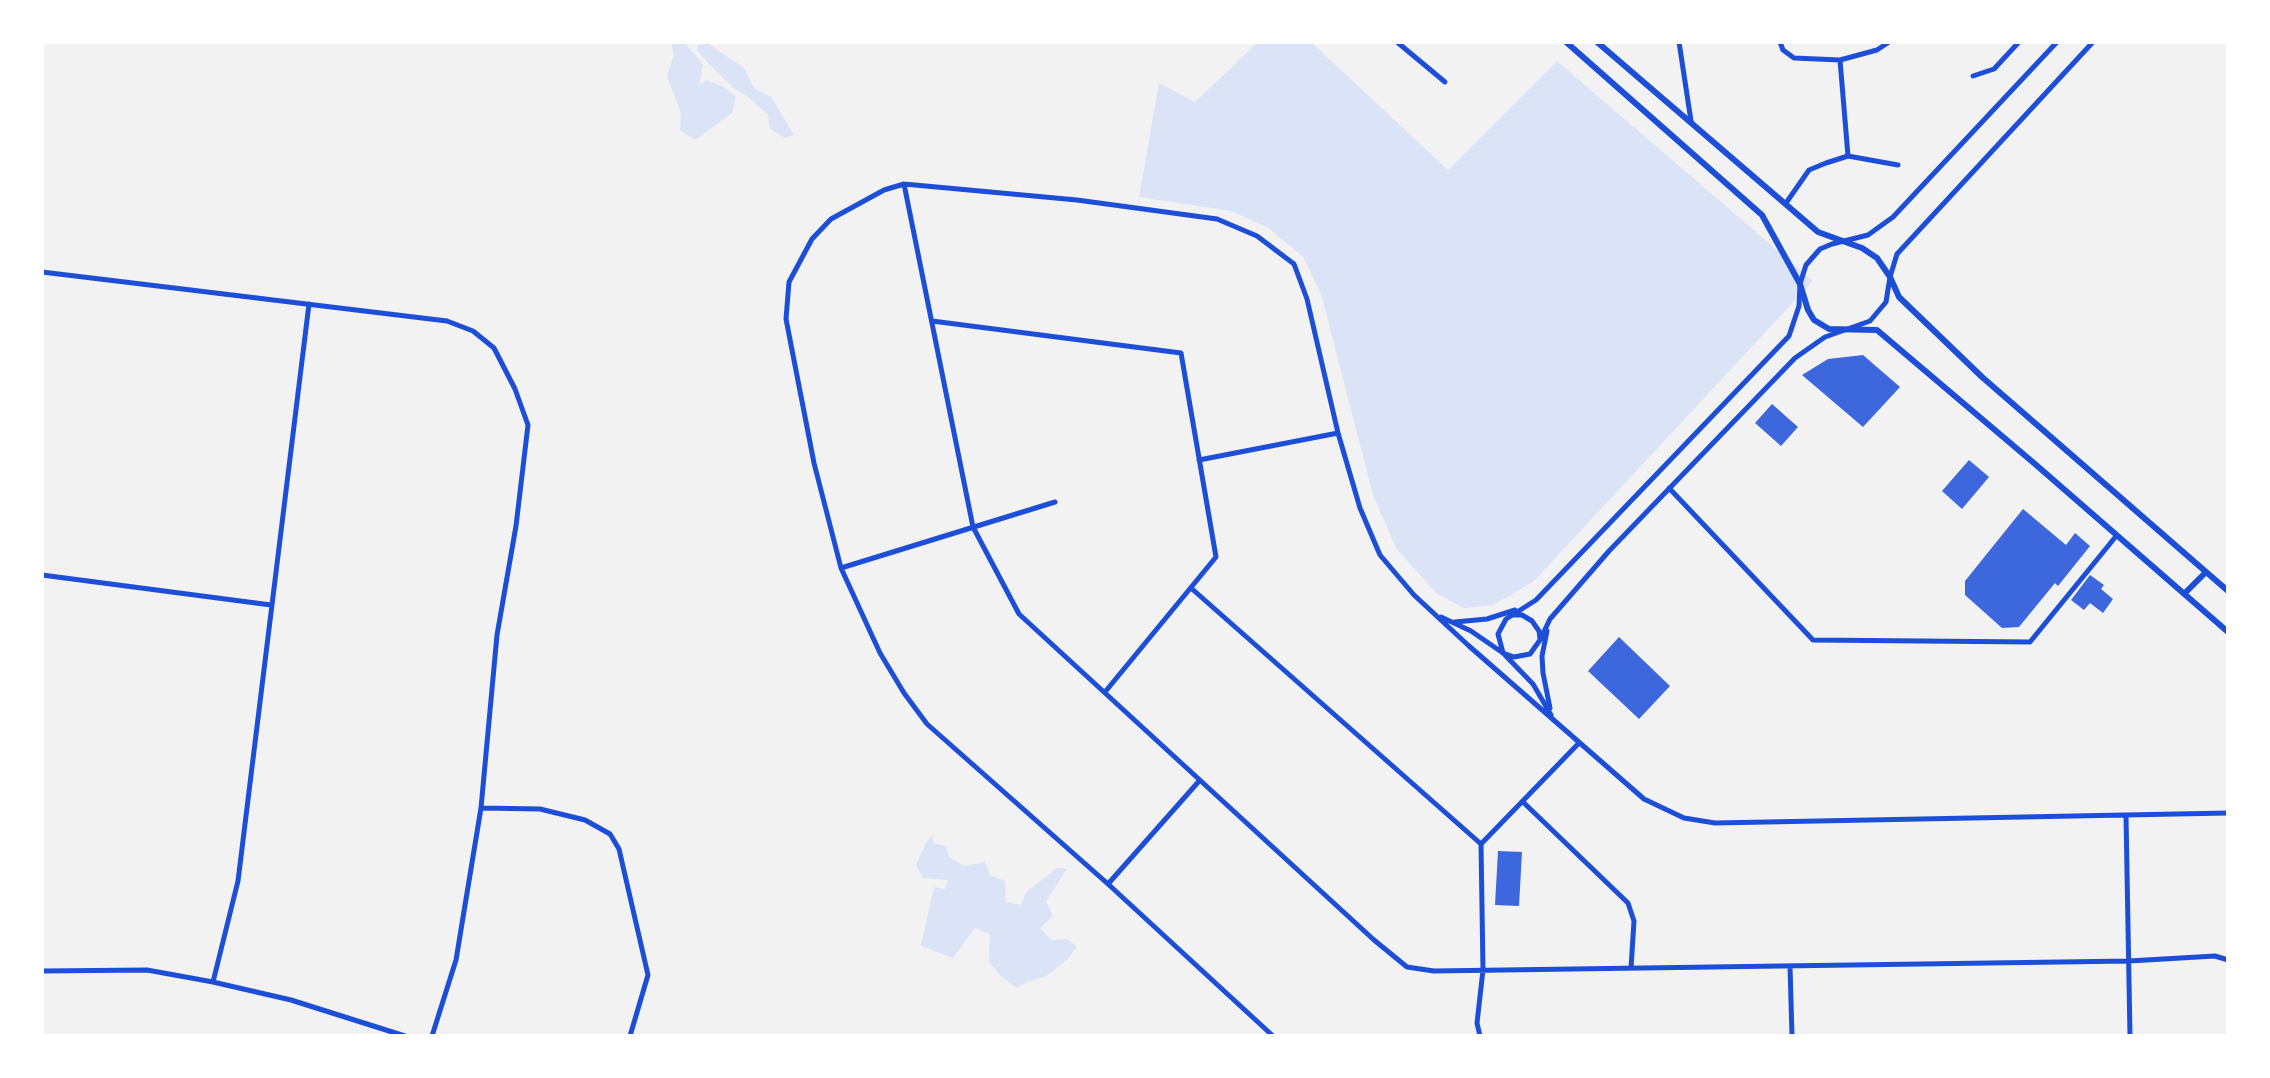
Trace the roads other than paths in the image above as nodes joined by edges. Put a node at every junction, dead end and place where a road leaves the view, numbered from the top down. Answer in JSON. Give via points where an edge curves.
{"nodes":[{"id":1,"x":1397,"y":42,"type":"edge"},
{"id":2,"x":1566,"y":42,"type":"edge"},
{"id":3,"x":1597,"y":42,"type":"edge"},
{"id":4,"x":1679,"y":42,"type":"edge"},
{"id":5,"x":1780,"y":42,"type":"edge"},
{"id":6,"x":1889,"y":42,"type":"edge"},
{"id":7,"x":2019,"y":42,"type":"edge"},
{"id":8,"x":2057,"y":42,"type":"edge"},
{"id":9,"x":2093,"y":42,"type":"edge"},
{"id":10,"x":1840,"y":60,"type":"junction"},
{"id":11,"x":1973,"y":76,"type":"dead end"},
{"id":12,"x":1445,"y":82,"type":"dead end"},
{"id":13,"x":1691,"y":121,"type":"junction"},
{"id":14,"x":1848,"y":156,"type":"junction"},
{"id":15,"x":1898,"y":165,"type":"dead end"},
{"id":16,"x":904,"y":184,"type":"junction"},
{"id":17,"x":1786,"y":203,"type":"junction"},
{"id":18,"x":1843,"y":242,"type":"junction"},
{"id":19,"x":42,"y":272,"type":"edge"},
{"id":20,"x":1890,"y":277,"type":"junction"},
{"id":21,"x":1800,"y":284,"type":"junction"},
{"id":22,"x":309,"y":304,"type":"junction"},
{"id":23,"x":932,"y":321,"type":"junction"},
{"id":24,"x":1844,"y":330,"type":"junction"},
{"id":25,"x":1338,"y":433,"type":"junction"},
{"id":26,"x":1199,"y":460,"type":"junction"},
{"id":27,"x":1669,"y":488,"type":"junction"},
{"id":28,"x":1055,"y":502,"type":"dead end"},
{"id":29,"x":973,"y":527,"type":"junction"},
{"id":30,"x":2117,"y":535,"type":"junction"},
{"id":31,"x":841,"y":568,"type":"junction"},
{"id":32,"x":2206,"y":572,"type":"junction"},
{"id":33,"x":42,"y":575,"type":"edge"},
{"id":34,"x":1191,"y":588,"type":"junction"},
{"id":35,"x":2228,"y":591,"type":"edge"},
{"id":36,"x":2184,"y":594,"type":"junction"},
{"id":37,"x":271,"y":605,"type":"junction"},
{"id":38,"x":1522,"y":607,"type":"junction"},
{"id":39,"x":1435,"y":614,"type":"junction"},
{"id":40,"x":1511,"y":615,"type":"junction"},
{"id":41,"x":1550,"y":619,"type":"junction"},
{"id":42,"x":2228,"y":632,"type":"edge"},
{"id":43,"x":1540,"y":640,"type":"junction"},
{"id":44,"x":1503,"y":653,"type":"junction"},
{"id":45,"x":1105,"y":692,"type":"junction"},
{"id":46,"x":1553,"y":719,"type":"junction"},
{"id":47,"x":1579,"y":743,"type":"junction"},
{"id":48,"x":1200,"y":780,"type":"junction"},
{"id":49,"x":1523,"y":802,"type":"junction"},
{"id":50,"x":481,"y":808,"type":"junction"},
{"id":51,"x":2228,"y":813,"type":"edge"},
{"id":52,"x":2126,"y":816,"type":"junction"},
{"id":53,"x":1481,"y":844,"type":"junction"},
{"id":54,"x":1108,"y":884,"type":"junction"},
{"id":55,"x":2228,"y":960,"type":"edge"},
{"id":56,"x":2129,"y":961,"type":"junction"},
{"id":57,"x":1790,"y":966,"type":"junction"},
{"id":58,"x":1631,"y":968,"type":"junction"},
{"id":59,"x":1483,"y":970,"type":"junction"},
{"id":60,"x":42,"y":971,"type":"edge"},
{"id":61,"x":213,"y":982,"type":"junction"},
{"id":62,"x":405,"y":1036,"type":"edge"},
{"id":63,"x":432,"y":1036,"type":"edge"},
{"id":64,"x":630,"y":1036,"type":"edge"},
{"id":65,"x":1273,"y":1036,"type":"edge"},
{"id":66,"x":1480,"y":1036,"type":"edge"},
{"id":67,"x":1792,"y":1036,"type":"edge"},
{"id":68,"x":2130,"y":1036,"type":"edge"}],
"edges":[{"from":1,"to":12,"type":"street"},
{"from":2,"to":21,"type":"street","via":[[1762,215]]},
{"from":3,"to":13,"type":"street"},
{"from":4,"to":13,"type":"street"},
{"from":5,"to":10,"type":"street","via":[[1794,58]]},
{"from":6,"to":10,"type":"street"},
{"from":7,"to":11,"type":"street","via":[[1994,69]]},
{"from":8,"to":18,"type":"street","via":[[1893,217],[1868,235]]},
{"from":9,"to":20,"type":"street","via":[[1897,254]]},
{"from":10,"to":14,"type":"street"},
{"from":13,"to":17,"type":"street"},
{"from":14,"to":15,"type":"street"},
{"from":14,"to":17,"type":"street","via":[[1809,170]]},
{"from":16,"to":23,"type":"street"},
{"from":16,"to":25,"type":"street","via":[[1217,219],[1257,236],[1294,264]]},
{"from":16,"to":31,"type":"street","via":[[831,219],[812,239],[789,282],[786,319],[791,350]]},
{"from":17,"to":18,"type":"street","via":[[1818,232]]},
{"from":18,"to":20,"type":"street","via":[[1877,258]]},
{"from":18,"to":21,"type":"street","via":[[1820,249],[1806,265]]},
{"from":19,"to":22,"type":"street"},
{"from":20,"to":24,"type":"street","via":[[1886,302],[1870,321]]},
{"from":20,"to":32,"type":"street","via":[[1899,297],[1982,377]]},
{"from":21,"to":24,"type":"street","via":[[1814,320]]},
{"from":21,"to":38,"type":"street","via":[[1789,336],[1536,600]]},
{"from":22,"to":37,"type":"street"},
{"from":22,"to":50,"type":"street","via":[[447,321],[473,331],[494,348],[528,425],[497,635]]},
{"from":23,"to":26,"type":"street","via":[[1181,353]]},
{"from":23,"to":29,"type":"street"},
{"from":24,"to":27,"type":"street","via":[[1795,358]]},
{"from":24,"to":30,"type":"street","via":[[1877,330]]},
{"from":25,"to":26,"type":"street"},
{"from":25,"to":39,"type":"street","via":[[1380,555]]},
{"from":26,"to":34,"type":"street","via":[[1216,557]]},
{"from":27,"to":30,"type":"street","via":[[1813,640],[2030,642]]},
{"from":27,"to":41,"type":"street"},
{"from":28,"to":29,"type":"street"},
{"from":29,"to":31,"type":"street"},
{"from":29,"to":45,"type":"street","via":[[1019,614]]},
{"from":30,"to":36,"type":"street"},
{"from":31,"to":54,"type":"street","via":[[880,653],[927,724]]},
{"from":32,"to":35,"type":"street"},
{"from":32,"to":36,"type":"street"},
{"from":33,"to":37,"type":"street"},
{"from":34,"to":45,"type":"street"},
{"from":34,"to":53,"type":"street"},
{"from":36,"to":42,"type":"street"},
{"from":37,"to":61,"type":"street","via":[[238,881]]},
{"from":38,"to":39,"type":"street","via":[[1456,622]]},
{"from":38,"to":40,"type":"street"},
{"from":39,"to":44,"type":"street"},
{"from":39,"to":46,"type":"street"},
{"from":40,"to":43,"type":"street","via":[[1532,621]]},
{"from":40,"to":44,"type":"street","via":[[1498,634]]},
{"from":41,"to":43,"type":"street"},
{"from":41,"to":46,"type":"street","via":[[1542,664]]},
{"from":43,"to":44,"type":"street","via":[[1530,654]]},
{"from":44,"to":46,"type":"street","via":[[1533,684]]},
{"from":45,"to":48,"type":"street"},
{"from":46,"to":47,"type":"street"},
{"from":47,"to":49,"type":"street"},
{"from":47,"to":52,"type":"street","via":[[1644,799],[1684,818],[1715,823]]},
{"from":48,"to":54,"type":"street"},
{"from":48,"to":59,"type":"street","via":[[1407,967]]},
{"from":49,"to":53,"type":"street"},
{"from":49,"to":58,"type":"street","via":[[1628,903],[1634,921]]},
{"from":50,"to":63,"type":"street","via":[[456,960]]},
{"from":50,"to":64,"type":"street","via":[[540,809],[585,820],[610,834],[619,849],[648,975]]},
{"from":51,"to":52,"type":"street"},
{"from":52,"to":56,"type":"street"},
{"from":53,"to":59,"type":"street"},
{"from":54,"to":65,"type":"street"},
{"from":55,"to":56,"type":"street","via":[[2215,956]]},
{"from":56,"to":57,"type":"street"},
{"from":56,"to":68,"type":"street"},
{"from":57,"to":58,"type":"street"},
{"from":57,"to":67,"type":"street"},
{"from":58,"to":59,"type":"street"},
{"from":59,"to":66,"type":"street"},
{"from":60,"to":61,"type":"street","via":[[147,970]]},
{"from":61,"to":62,"type":"street"}]}
